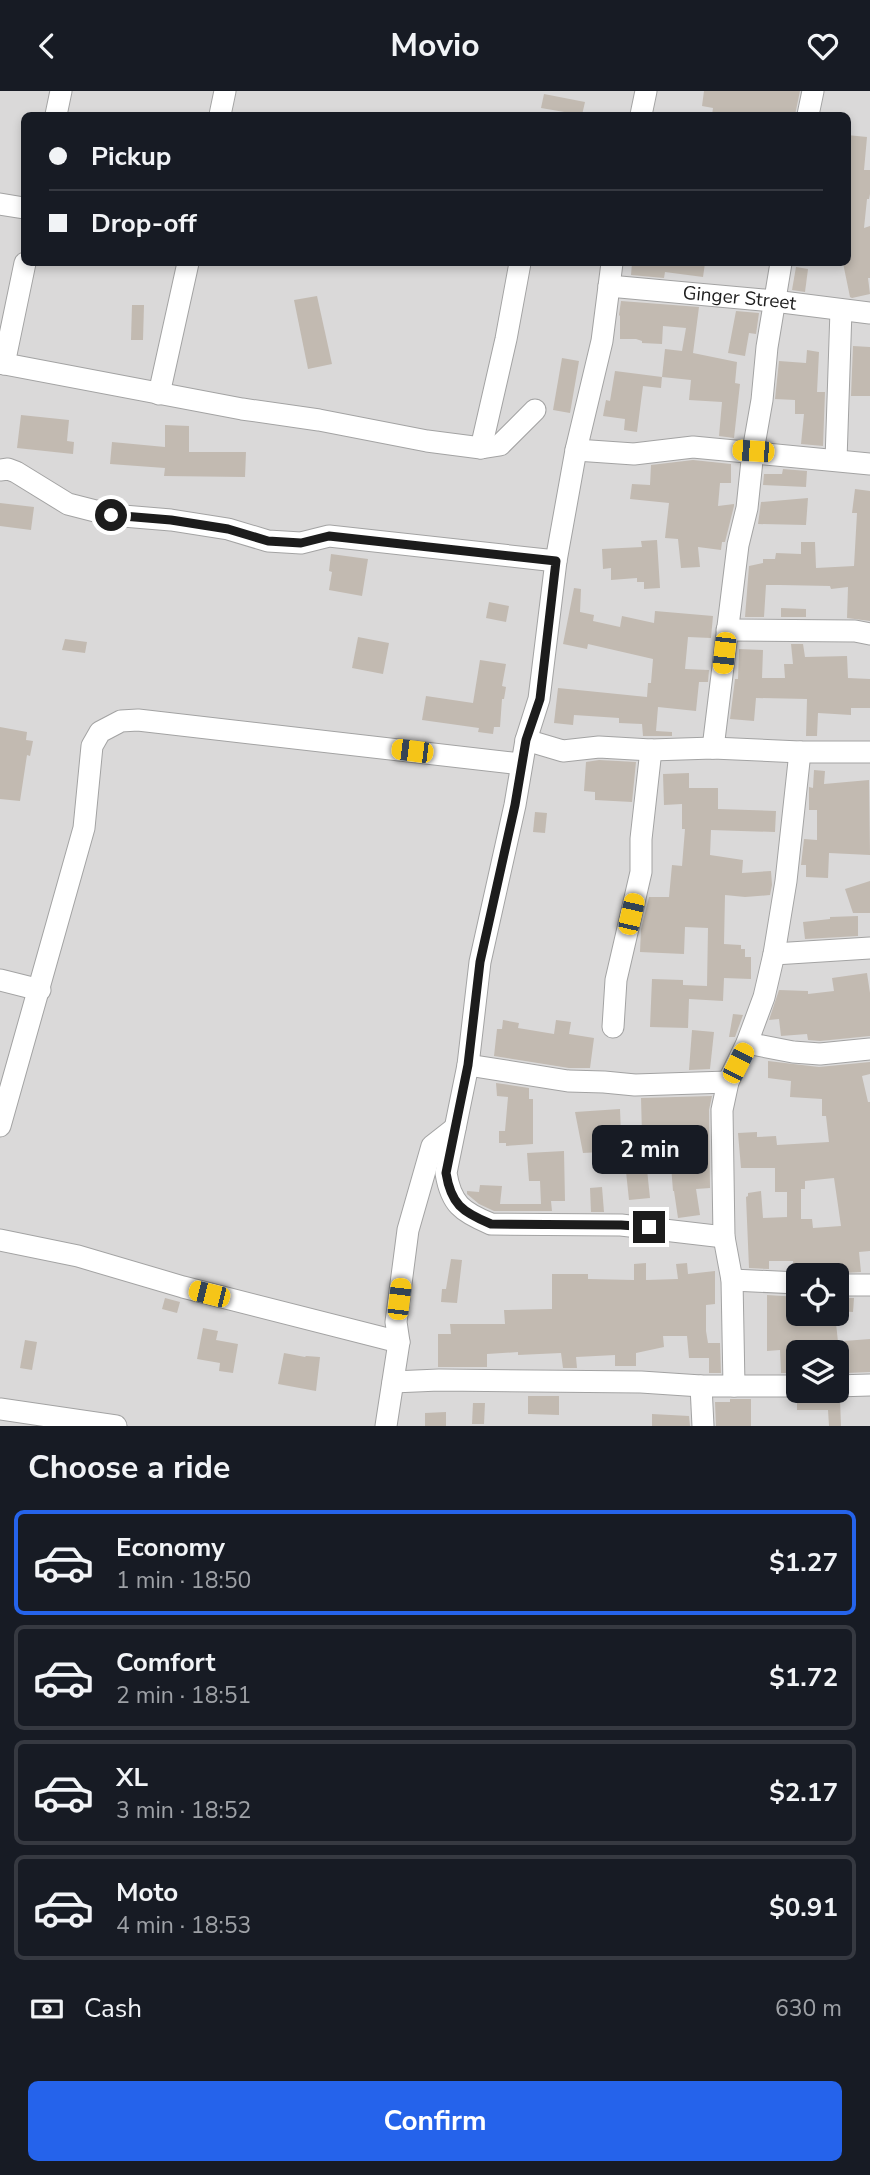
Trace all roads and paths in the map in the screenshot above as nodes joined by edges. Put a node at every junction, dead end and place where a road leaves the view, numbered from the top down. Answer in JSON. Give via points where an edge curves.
{"nodes":[{"id":1,"x":61,"y":91,"type":"edge"},
{"id":2,"x":225,"y":91,"type":"edge"},
{"id":3,"x":646,"y":91,"type":"edge"},
{"id":4,"x":813,"y":91,"type":"edge"},
{"id":5,"x":57,"y":112,"type":"edge"},
{"id":6,"x":221,"y":112,"type":"edge"},
{"id":7,"x":641,"y":112,"type":"edge"},
{"id":8,"x":809,"y":112,"type":"edge"},
{"id":9,"x":0,"y":204,"type":"edge"},
{"id":10,"x":21,"y":208,"type":"edge"},
{"id":11,"x":24,"y":266,"type":"edge"},
{"id":12,"x":187,"y":266,"type":"edge"},
{"id":13,"x":519,"y":266,"type":"edge"},
{"id":14,"x":612,"y":266,"type":"edge"},
{"id":15,"x":780,"y":266,"type":"edge"},
{"id":16,"x":609,"y":286,"type":"junction"},
{"id":17,"x":774,"y":301,"type":"junction"},
{"id":18,"x":841,"y":310,"type":"junction"},
{"id":19,"x":870,"y":313,"type":"edge"},
{"id":20,"x":2,"y":364,"type":"edge"},
{"id":21,"x":159,"y":394,"type":"junction"},
{"id":22,"x":535,"y":410,"type":"dead end"},
{"id":23,"x":481,"y":448,"type":"junction"},
{"id":24,"x":576,"y":450,"type":"junction"},
{"id":25,"x":753,"y":451,"type":"junction"},
{"id":26,"x":836,"y":460,"type":"junction"},
{"id":27,"x":870,"y":464,"type":"edge"},
{"id":28,"x":0,"y":470,"type":"edge"},
{"id":29,"x":556,"y":561,"type":"junction"},
{"id":30,"x":727,"y":630,"type":"junction"},
{"id":31,"x":870,"y":634,"type":"edge"},
{"id":32,"x":526,"y":740,"type":"junction"},
{"id":33,"x":713,"y":748,"type":"junction"},
{"id":34,"x":651,"y":750,"type":"junction"},
{"id":35,"x":800,"y":752,"type":"junction"},
{"id":36,"x":870,"y":752,"type":"edge"},
{"id":37,"x":521,"y":764,"type":"junction"},
{"id":38,"x":870,"y":948,"type":"edge"},
{"id":39,"x":774,"y":954,"type":"junction"},
{"id":40,"x":0,"y":980,"type":"edge"},
{"id":41,"x":40,"y":990,"type":"junction"},
{"id":42,"x":613,"y":1027,"type":"dead end"},
{"id":43,"x":747,"y":1043,"type":"junction"},
{"id":44,"x":870,"y":1049,"type":"edge"},
{"id":45,"x":468,"y":1065,"type":"junction"},
{"id":46,"x":728,"y":1082,"type":"junction"},
{"id":47,"x":3,"y":1103,"type":"edge"},
{"id":48,"x":0,"y":1126,"type":"edge"},
{"id":49,"x":455,"y":1128,"type":"junction"},
{"id":50,"x":724,"y":1237,"type":"junction"},
{"id":51,"x":0,"y":1240,"type":"edge"},
{"id":52,"x":732,"y":1280,"type":"junction"},
{"id":53,"x":786,"y":1282,"type":"edge"},
{"id":54,"x":849,"y":1285,"type":"edge"},
{"id":55,"x":870,"y":1285,"type":"edge"},
{"id":56,"x":399,"y":1342,"type":"junction"},
{"id":57,"x":393,"y":1382,"type":"junction"},
{"id":58,"x":870,"y":1385,"type":"edge"},
{"id":59,"x":701,"y":1386,"type":"junction"},
{"id":60,"x":734,"y":1386,"type":"junction"},
{"id":61,"x":786,"y":1386,"type":"edge"},
{"id":62,"x":849,"y":1386,"type":"edge"},
{"id":63,"x":0,"y":1409,"type":"edge"},
{"id":64,"x":116,"y":1426,"type":"edge"},
{"id":65,"x":386,"y":1426,"type":"edge"},
{"id":66,"x":703,"y":1426,"type":"edge"}],
"edges":[{"from":1,"to":5,"type":"street"},
{"from":2,"to":6,"type":"street"},
{"from":3,"to":7,"type":"street"},
{"from":4,"to":8,"type":"street"},
{"from":9,"to":10,"type":"street"},
{"from":11,"to":20,"type":"street"},
{"from":12,"to":21,"type":"street"},
{"from":13,"to":23,"type":"street"},
{"from":14,"to":16,"type":"street"},
{"from":15,"to":17,"type":"street"},
{"from":16,"to":17,"type":"street","name":"Ginger Street"},
{"from":16,"to":24,"type":"street","via":[[602,341]]},
{"from":17,"to":18,"type":"street","name":"Ginger Street"},
{"from":17,"to":25,"type":"street"},
{"from":18,"to":19,"type":"street","name":"Ginger Street"},
{"from":18,"to":26,"type":"street"},
{"from":20,"to":21,"type":"street"},
{"from":21,"to":23,"type":"street"},
{"from":22,"to":23,"type":"street","via":[[500,445]]},
{"from":24,"to":25,"type":"street","via":[[634,454],[693,447]]},
{"from":24,"to":29,"type":"street"},
{"from":25,"to":26,"type":"street"},
{"from":25,"to":30,"type":"street"},
{"from":26,"to":27,"type":"street"},
{"from":28,"to":29,"type":"street","via":[[16,471],[74,507],[228,529],[268,541],[301,543],[329,536]]},
{"from":29,"to":32,"type":"street","via":[[540,699]]},
{"from":30,"to":31,"type":"street"},
{"from":30,"to":33,"type":"street"},
{"from":32,"to":34,"type":"street","via":[[563,751],[598,747]]},
{"from":32,"to":37,"type":"street"},
{"from":33,"to":34,"type":"street"},
{"from":33,"to":35,"type":"street"},
{"from":34,"to":42,"type":"street","via":[[641,872],[616,980]]},
{"from":35,"to":36,"type":"street"},
{"from":35,"to":39,"type":"street"},
{"from":37,"to":41,"type":"street","via":[[121,721],[100,732],[92,746],[84,828]]},
{"from":37,"to":45,"type":"street","via":[[480,962]]},
{"from":38,"to":39,"type":"street"},
{"from":39,"to":43,"type":"street"},
{"from":40,"to":41,"type":"street"},
{"from":41,"to":47,"type":"street"},
{"from":43,"to":44,"type":"street","via":[[820,1054]]},
{"from":43,"to":46,"type":"street"},
{"from":45,"to":46,"type":"street","via":[[568,1081],[635,1085]]},
{"from":45,"to":49,"type":"street"},
{"from":46,"to":50,"type":"street","via":[[722,1110]]},
{"from":47,"to":48,"type":"street"},
{"from":49,"to":50,"type":"street","via":[[446,1173],[449,1191],[460,1207],[491,1224],[621,1225]]},
{"from":49,"to":56,"type":"street","via":[[432,1146],[408,1230],[396,1322]]},
{"from":50,"to":52,"type":"street"},
{"from":51,"to":56,"type":"street","via":[[78,1256]]},
{"from":52,"to":53,"type":"street"},
{"from":52,"to":60,"type":"street"},
{"from":54,"to":55,"type":"street"},
{"from":56,"to":57,"type":"street"},
{"from":57,"to":59,"type":"street"},
{"from":57,"to":65,"type":"street"},
{"from":58,"to":62,"type":"street"},
{"from":59,"to":60,"type":"street"},
{"from":59,"to":66,"type":"street"},
{"from":60,"to":61,"type":"street"},
{"from":63,"to":64,"type":"street"}]}
